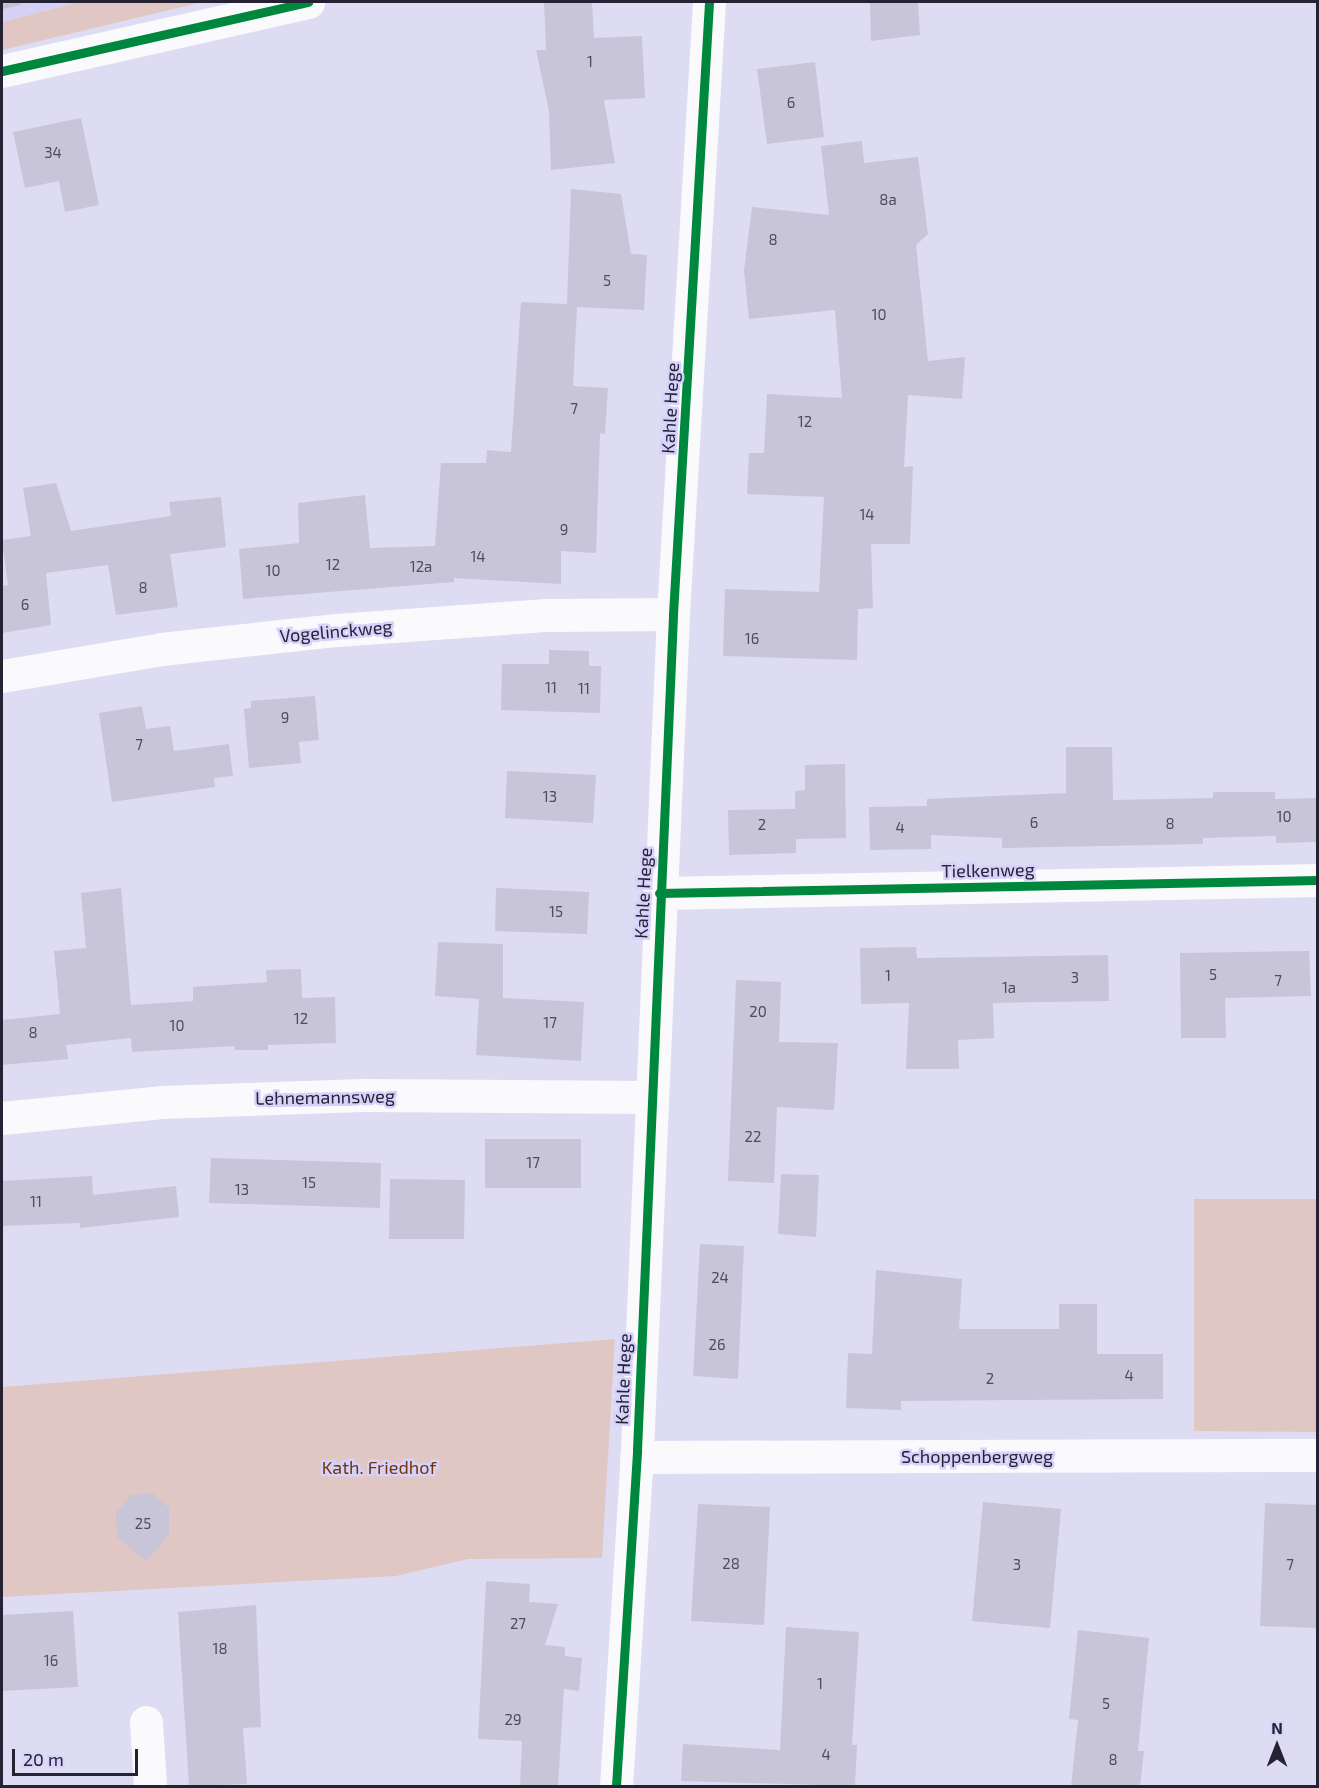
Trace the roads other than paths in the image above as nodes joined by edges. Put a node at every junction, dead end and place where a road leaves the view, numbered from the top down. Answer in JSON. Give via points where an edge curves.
{"nodes":[{"id":1,"x":308,"y":2,"type":"edge"},
{"id":2,"x":709,"y":2,"type":"edge"},
{"id":3,"x":2,"y":71,"type":"edge"},
{"id":4,"x":673,"y":614,"type":"junction"},
{"id":5,"x":2,"y":676,"type":"edge"},
{"id":6,"x":1317,"y":880,"type":"edge"},
{"id":7,"x":659,"y":893,"type":"junction"},
{"id":8,"x":650,"y":1097,"type":"junction"},
{"id":9,"x":2,"y":1118,"type":"edge"},
{"id":10,"x":1317,"y":1455,"type":"edge"},
{"id":11,"x":636,"y":1457,"type":"junction"},
{"id":12,"x":146,"y":1722,"type":"dead end"},
{"id":13,"x":150,"y":1786,"type":"edge"},
{"id":14,"x":616,"y":1786,"type":"edge"}],
"edges":[{"from":1,"to":3,"type":"street"},
{"from":2,"to":4,"type":"street","name":"Kahle Hege"},
{"from":4,"to":5,"type":"street","name":"Vogelinckweg","via":[[547,615],[337,630],[161,650]]},
{"from":4,"to":7,"type":"street","name":"Kahle Hege"},
{"from":6,"to":7,"type":"street","name":"Tielkenweg"},
{"from":7,"to":8,"type":"street","name":"Kahle Hege"},
{"from":8,"to":9,"type":"street","name":"Lehnemannsweg","via":[[363,1095],[161,1102]]},
{"from":8,"to":11,"type":"street","name":"Kahle Hege"},
{"from":10,"to":11,"type":"street","name":"Schoppenbergweg"},
{"from":11,"to":14,"type":"street","name":"Kahle Hege"},
{"from":12,"to":13,"type":"street"}]}
